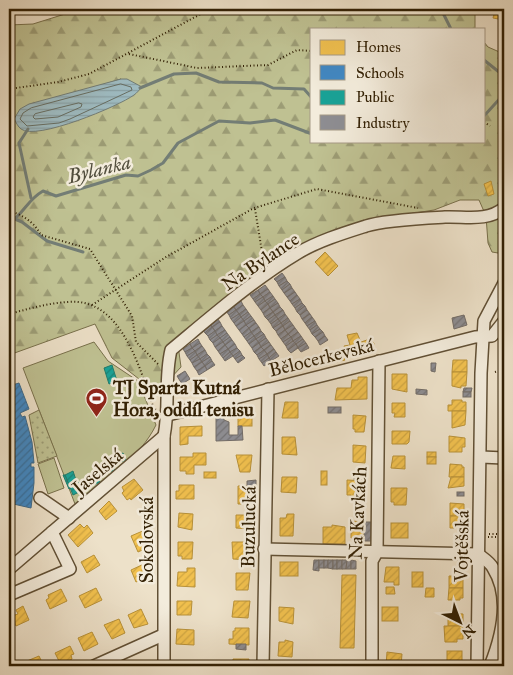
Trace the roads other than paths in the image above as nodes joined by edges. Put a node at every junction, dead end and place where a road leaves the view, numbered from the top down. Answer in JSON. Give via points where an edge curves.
{"nodes":[{"id":1,"x":504,"y":208,"type":"edge"},
{"id":2,"x":504,"y":283,"type":"edge"},
{"id":3,"x":504,"y":321,"type":"edge"},
{"id":4,"x":484,"y":338,"type":"junction"},
{"id":5,"x":379,"y":361,"type":"junction"},
{"id":6,"x":268,"y":389,"type":"junction"},
{"id":7,"x":168,"y":415,"type":"junction"},
{"id":8,"x":164,"y":436,"type":"junction"},
{"id":9,"x":481,"y":457,"type":"junction"},
{"id":10,"x":504,"y":458,"type":"edge"},
{"id":11,"x":40,"y":498,"type":"dead end"},
{"id":12,"x":69,"y":518,"type":"junction"},
{"id":13,"x":52,"y":532,"type":"junction"},
{"id":14,"x":264,"y":549,"type":"junction"},
{"id":15,"x":377,"y":552,"type":"junction"},
{"id":16,"x":478,"y":554,"type":"junction"},
{"id":17,"x":9,"y":568,"type":"edge"},
{"id":18,"x":9,"y":595,"type":"edge"},
{"id":19,"x":503,"y":614,"type":"edge"},
{"id":20,"x":163,"y":634,"type":"junction"},
{"id":21,"x":94,"y":666,"type":"edge"},
{"id":22,"x":164,"y":666,"type":"edge"},
{"id":23,"x":262,"y":666,"type":"edge"},
{"id":24,"x":372,"y":666,"type":"edge"},
{"id":25,"x":477,"y":666,"type":"edge"},
{"id":26,"x":490,"y":666,"type":"edge"}],
"edges":[{"from":1,"to":7,"type":"street","name":"Na Bylance","via":[[494,214],[473,218],[446,217],[368,225],[313,246],[285,262],[171,350],[167,373]]},
{"from":2,"to":4,"type":"street","name":"Vojtěšská","via":[[484,321]]},
{"from":3,"to":4,"type":"street","via":[[492,336]]},
{"from":4,"to":5,"type":"street","name":"Bělocerkevská","via":[[475,336]]},
{"from":4,"to":9,"type":"street","name":"Vojtěšská"},
{"from":5,"to":6,"type":"street","name":"Bělocerkevská"},
{"from":5,"to":15,"type":"street","name":"Na Kavkách"},
{"from":6,"to":7,"type":"street","name":"Bělocerkevská"},
{"from":6,"to":14,"type":"street","name":"Buzulucká"},
{"from":7,"to":8,"type":"street","name":"Sokolovská"},
{"from":8,"to":12,"type":"street","name":"Jaselská"},
{"from":8,"to":20,"type":"street","name":"Sokolovská"},
{"from":9,"to":10,"type":"street"},
{"from":9,"to":16,"type":"street","name":"Vojtěšská"},
{"from":11,"to":12,"type":"street"},
{"from":12,"to":13,"type":"street","name":"Jaselská"},
{"from":13,"to":17,"type":"street","name":"Jaselská"},
{"from":13,"to":18,"type":"street","via":[[70,568]]},
{"from":14,"to":15,"type":"street"},
{"from":14,"to":23,"type":"street","name":"Buzulucká"},
{"from":15,"to":16,"type":"street"},
{"from":15,"to":24,"type":"street","name":"Na Kavkách","via":[[372,561]]},
{"from":16,"to":19,"type":"street","via":[[492,566],[503,591]]},
{"from":16,"to":25,"type":"street","name":"Vojtěšská"},
{"from":19,"to":26,"type":"street","via":[[501,638]]},
{"from":20,"to":21,"type":"street"},
{"from":20,"to":22,"type":"street","name":"Sokolovská"}]}
